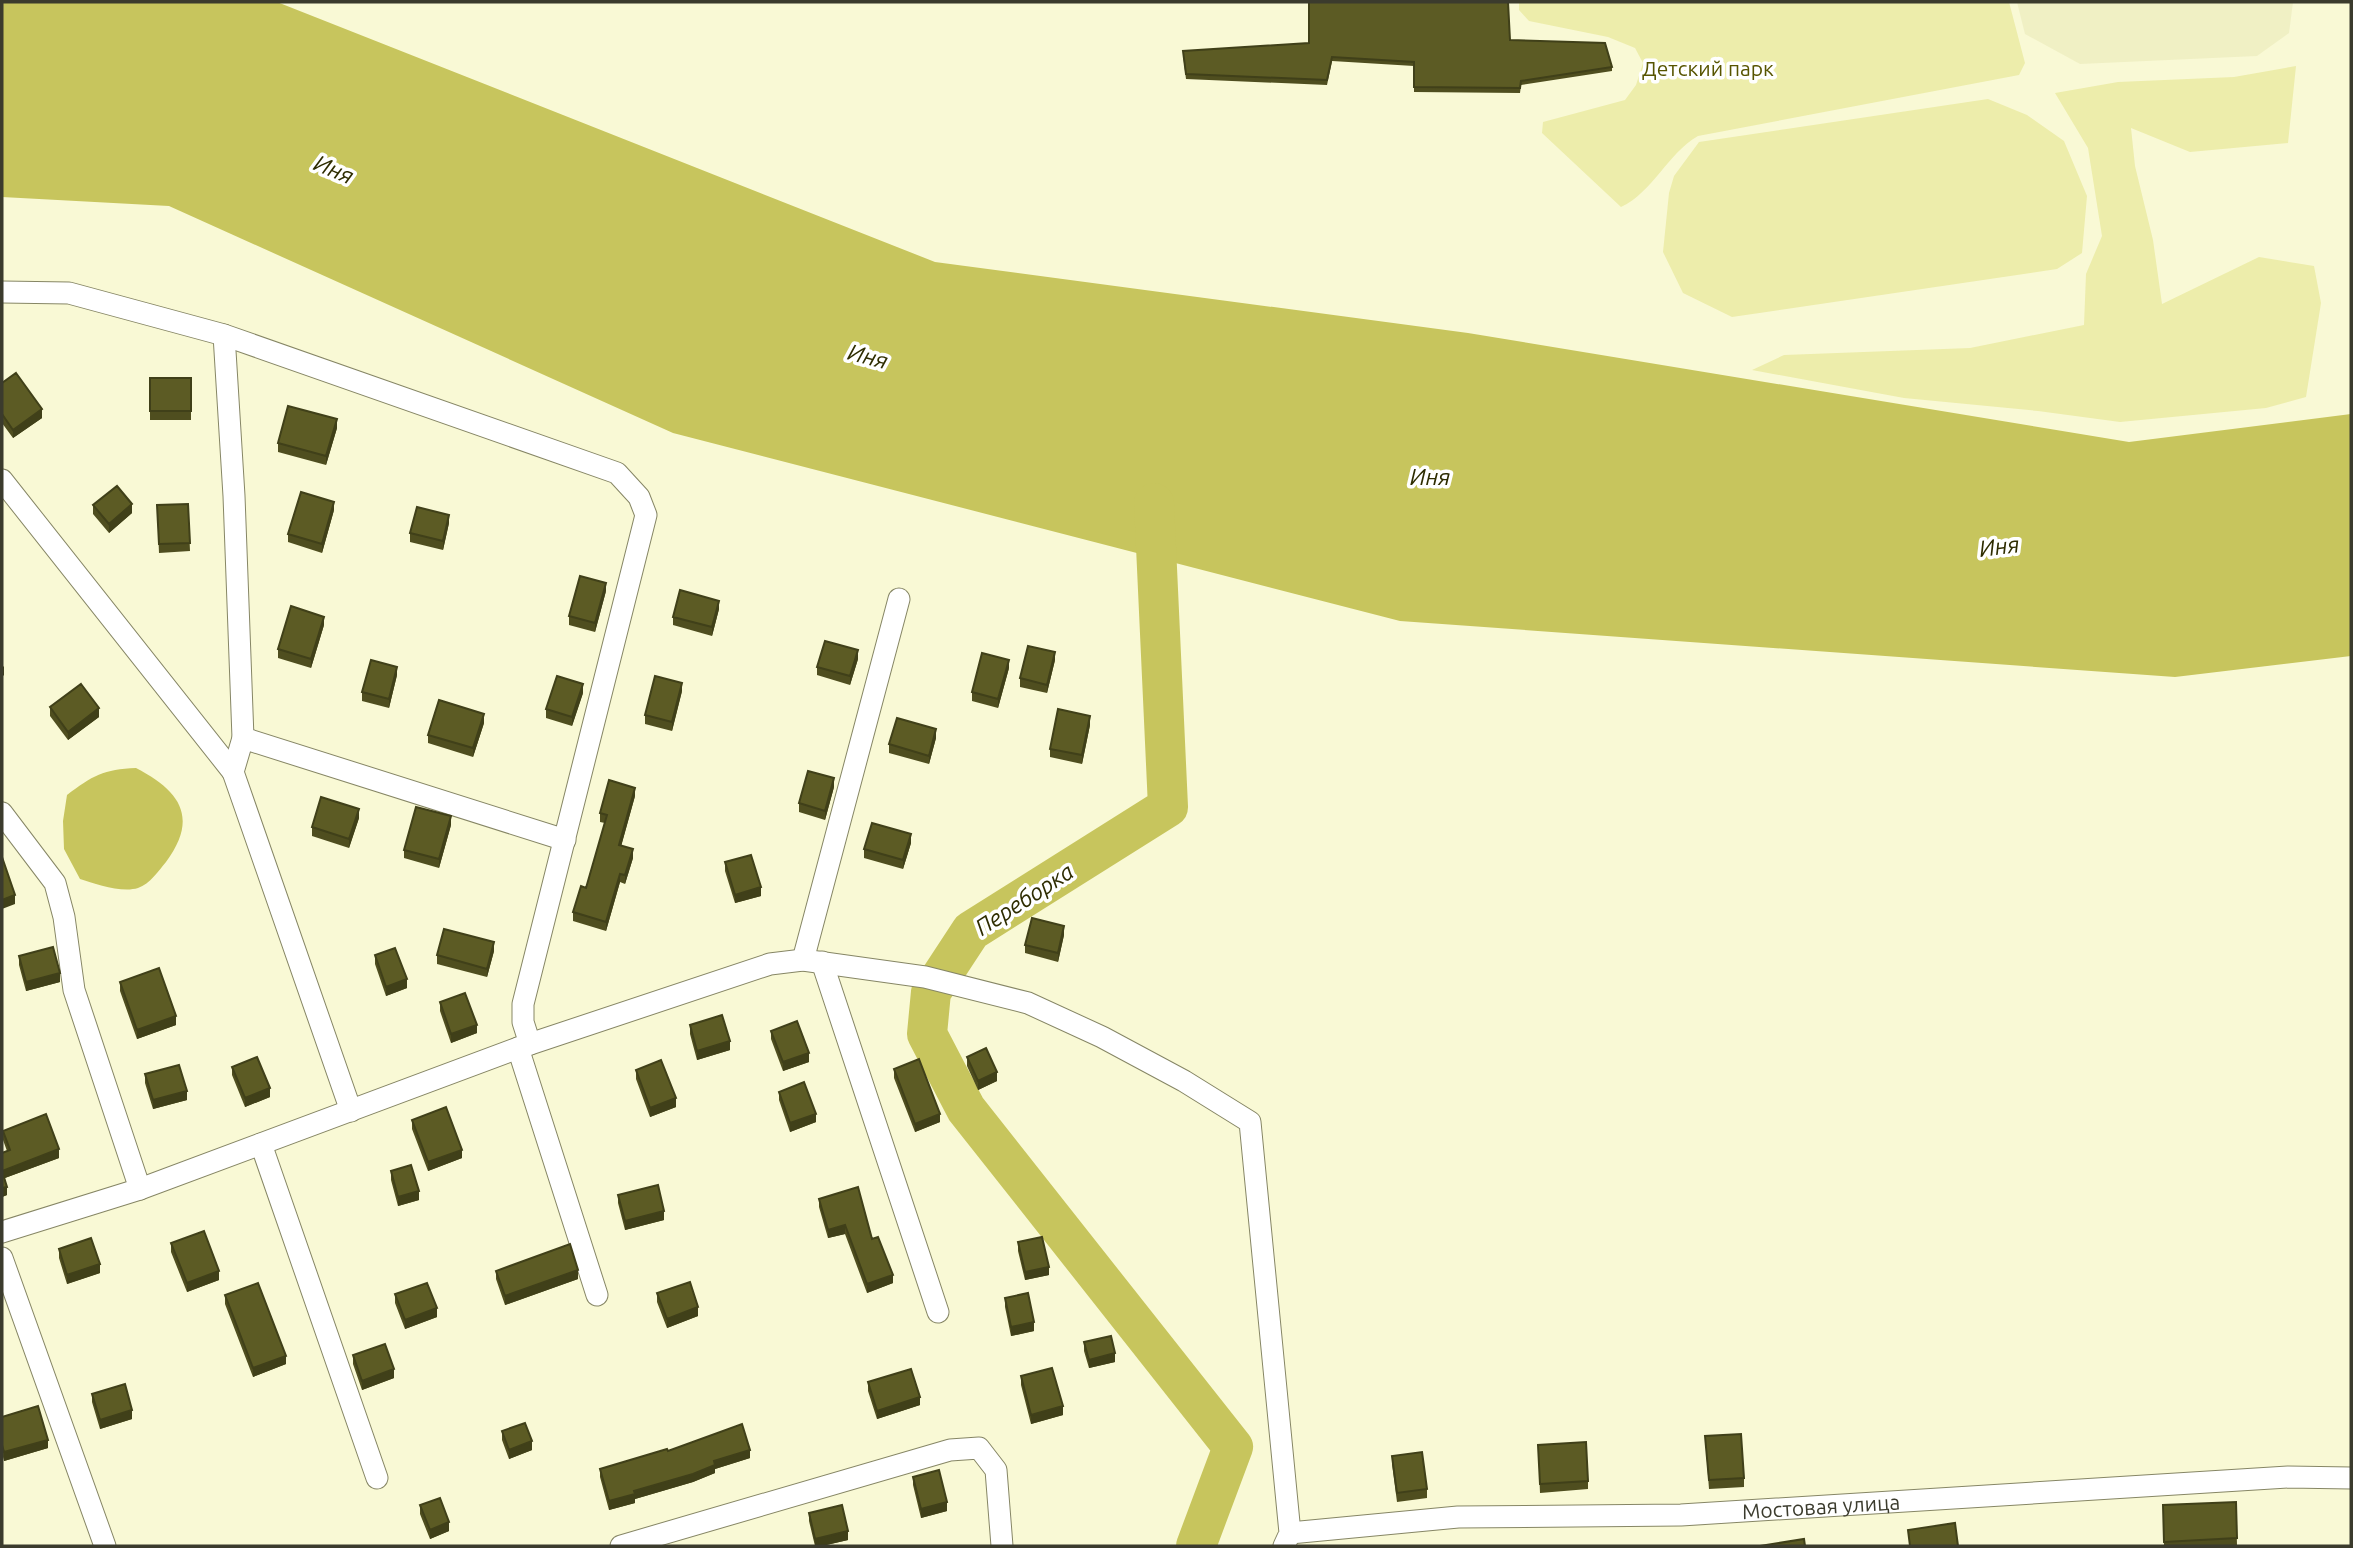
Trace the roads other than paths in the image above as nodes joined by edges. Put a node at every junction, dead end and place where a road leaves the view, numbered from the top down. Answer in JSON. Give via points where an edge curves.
{"nodes":[{"id":1,"x":2,"y":292,"type":"edge"},
{"id":2,"x":224,"y":335,"type":"junction"},
{"id":3,"x":2,"y":480,"type":"edge"},
{"id":4,"x":898,"y":599,"type":"dead end"},
{"id":5,"x":243,"y":738,"type":"junction"},
{"id":6,"x":233,"y":772,"type":"junction"},
{"id":7,"x":2,"y":813,"type":"edge"},
{"id":8,"x":565,"y":840,"type":"junction"},
{"id":9,"x":813,"y":961,"type":"junction"},
{"id":10,"x":524,"y":1046,"type":"junction"},
{"id":11,"x":351,"y":1111,"type":"junction"},
{"id":12,"x":261,"y":1144,"type":"junction"},
{"id":13,"x":140,"y":1189,"type":"junction"},
{"id":14,"x":2,"y":1233,"type":"edge"},
{"id":15,"x":2,"y":1258,"type":"edge"},
{"id":16,"x":597,"y":1295,"type":"dead end"},
{"id":17,"x":938,"y":1312,"type":"dead end"},
{"id":18,"x":377,"y":1478,"type":"dead end"},
{"id":19,"x":2351,"y":1478,"type":"edge"},
{"id":20,"x":1287,"y":1540,"type":"edge"},
{"id":21,"x":105,"y":1546,"type":"edge"},
{"id":22,"x":621,"y":1546,"type":"edge"},
{"id":23,"x":1002,"y":1546,"type":"edge"}],
"edges":[{"from":1,"to":2,"type":"street","via":[[69,293]]},
{"from":2,"to":5,"type":"street"},
{"from":2,"to":8,"type":"street","via":[[617,474],[639,497],[646,515]]},
{"from":3,"to":6,"type":"street"},
{"from":4,"to":9,"type":"street"},
{"from":5,"to":6,"type":"street"},
{"from":5,"to":8,"type":"street"},
{"from":6,"to":11,"type":"street"},
{"from":7,"to":13,"type":"street","via":[[55,883],[74,990]]},
{"from":8,"to":10,"type":"street","via":[[523,1004]]},
{"from":9,"to":10,"type":"street","via":[[770,964]]},
{"from":9,"to":17,"type":"street"},
{"from":9,"to":20,"type":"street","via":[[925,977],[1028,1003],[1102,1037],[1250,1122]]},
{"from":10,"to":11,"type":"street"},
{"from":10,"to":16,"type":"street"},
{"from":11,"to":12,"type":"street"},
{"from":12,"to":13,"type":"street"},
{"from":12,"to":18,"type":"street"},
{"from":13,"to":14,"type":"street"},
{"from":15,"to":21,"type":"street"},
{"from":19,"to":20,"type":"street","name":"Мостовая улица","via":[[2288,1476],[1681,1515],[1458,1517]]},
{"from":22,"to":23,"type":"street","via":[[950,1450],[979,1448],[996,1470]]}]}
